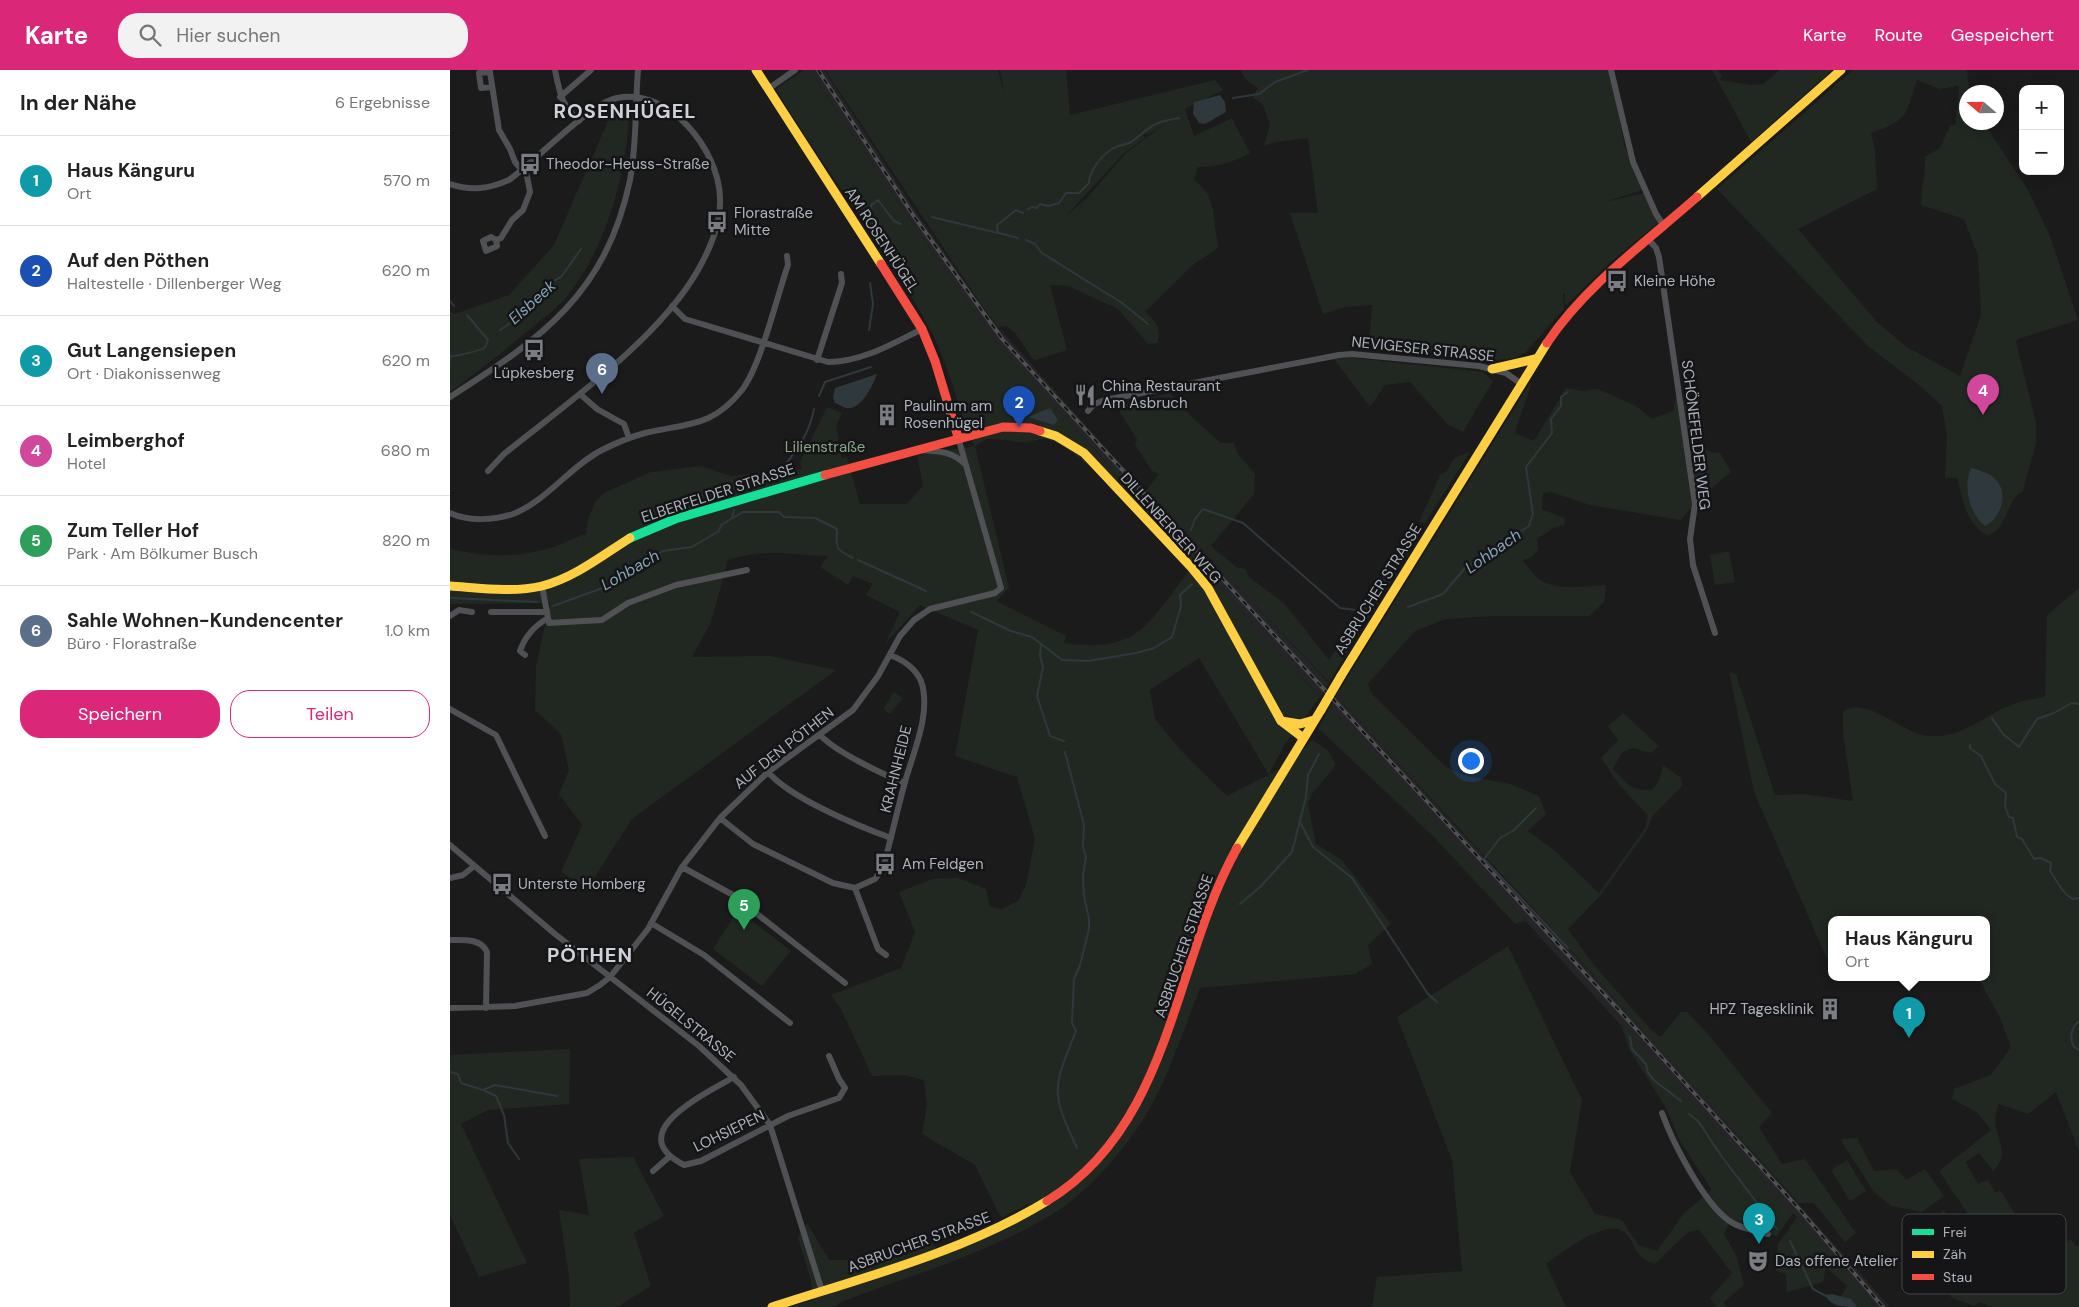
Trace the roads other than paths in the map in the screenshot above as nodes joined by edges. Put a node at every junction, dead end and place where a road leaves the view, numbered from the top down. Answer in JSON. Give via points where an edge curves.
{"nodes":[{"id":1,"x":555,"y":70,"type":"edge"},
{"id":2,"x":591,"y":70,"type":"edge"},
{"id":3,"x":638,"y":70,"type":"edge"},
{"id":4,"x":756,"y":70,"type":"edge"},
{"id":5,"x":795,"y":70,"type":"edge"},
{"id":6,"x":1611,"y":70,"type":"edge"},
{"id":7,"x":1841,"y":70,"type":"edge"},
{"id":8,"x":492,"y":87,"type":"dead end"},
{"id":9,"x":768,"y":88,"type":"junction"},
{"id":10,"x":560,"y":97,"type":"junction"},
{"id":11,"x":636,"y":97,"type":"junction"},
{"id":12,"x":579,"y":122,"type":"junction"},
{"id":13,"x":523,"y":170,"type":"junction"},
{"id":14,"x":450,"y":184,"type":"edge"},
{"id":15,"x":1664,"y":226,"type":"junction"},
{"id":16,"x":496,"y":240,"type":"dead end"},
{"id":17,"x":1650,"y":240,"type":"junction"},
{"id":18,"x":787,"y":256,"type":"dead end"},
{"id":19,"x":841,"y":274,"type":"dead end"},
{"id":20,"x":672,"y":306,"type":"junction"},
{"id":21,"x":922,"y":329,"type":"junction"},
{"id":22,"x":762,"y":343,"type":"junction"},
{"id":23,"x":1535,"y":359,"type":"junction"},
{"id":24,"x":817,"y":360,"type":"junction"},
{"id":25,"x":1492,"y":369,"type":"junction"},
{"id":26,"x":1520,"y":383,"type":"junction"},
{"id":27,"x":580,"y":394,"type":"junction"},
{"id":28,"x":450,"y":397,"type":"edge"},
{"id":29,"x":1088,"y":411,"type":"dead end"},
{"id":30,"x":958,"y":437,"type":"junction"},
{"id":31,"x":630,"y":438,"type":"junction"},
{"id":32,"x":912,"y":450,"type":"junction"},
{"id":33,"x":966,"y":466,"type":"junction"},
{"id":34,"x":488,"y":471,"type":"dead end"},
{"id":35,"x":450,"y":513,"type":"edge"},
{"id":36,"x":747,"y":570,"type":"dead end"},
{"id":37,"x":450,"y":586,"type":"edge"},
{"id":38,"x":542,"y":586,"type":"junction"},
{"id":39,"x":472,"y":612,"type":"dead end"},
{"id":40,"x":492,"y":612,"type":"dead end"},
{"id":41,"x":547,"y":615,"type":"junction"},
{"id":42,"x":450,"y":616,"type":"edge"},
{"id":43,"x":1715,"y":633,"type":"dead end"},
{"id":44,"x":890,"y":655,"type":"junction"},
{"id":45,"x":525,"y":656,"type":"dead end"},
{"id":46,"x":450,"y":709,"type":"edge"},
{"id":47,"x":1314,"y":720,"type":"junction"},
{"id":48,"x":1281,"y":721,"type":"junction"},
{"id":49,"x":820,"y":735,"type":"junction"},
{"id":50,"x":1302,"y":737,"type":"junction"},
{"id":51,"x":768,"y":772,"type":"junction"},
{"id":52,"x":905,"y":783,"type":"junction"},
{"id":53,"x":720,"y":818,"type":"junction"},
{"id":54,"x":545,"y":836,"type":"dead end"},
{"id":55,"x":891,"y":838,"type":"junction"},
{"id":56,"x":450,"y":845,"type":"edge"},
{"id":57,"x":473,"y":867,"type":"junction"},
{"id":58,"x":682,"y":867,"type":"junction"},
{"id":59,"x":450,"y":878,"type":"edge"},
{"id":60,"x":855,"y":888,"type":"junction"},
{"id":61,"x":651,"y":923,"type":"junction"},
{"id":62,"x":450,"y":940,"type":"edge"},
{"id":63,"x":886,"y":955,"type":"dead end"},
{"id":64,"x":610,"y":977,"type":"junction"},
{"id":65,"x":845,"y":983,"type":"dead end"},
{"id":66,"x":450,"y":1008,"type":"edge"},
{"id":67,"x":486,"y":1008,"type":"junction"},
{"id":68,"x":790,"y":1023,"type":"dead end"},
{"id":69,"x":829,"y":1056,"type":"dead end"},
{"id":70,"x":734,"y":1077,"type":"junction"},
{"id":71,"x":1662,"y":1112,"type":"dead end"},
{"id":72,"x":770,"y":1125,"type":"junction"},
{"id":73,"x":669,"y":1157,"type":"junction"},
{"id":74,"x":653,"y":1171,"type":"dead end"},
{"id":75,"x":1768,"y":1234,"type":"dead end"},
{"id":76,"x":822,"y":1291,"type":"junction"},
{"id":77,"x":772,"y":1307,"type":"edge"}],
"edges":[{"from":1,"to":10,"type":"street"},
{"from":2,"to":10,"type":"street"},
{"from":3,"to":11,"type":"street"},
{"from":4,"to":9,"type":"main road","name":"AM ROSENHÜGEL"},
{"from":5,"to":9,"type":"street"},
{"from":6,"to":15,"type":"street","via":[[1633,162]]},
{"from":7,"to":15,"type":"main road"},
{"from":8,"to":13,"type":"street","via":[[499,130],[515,162]]},
{"from":9,"to":21,"type":"main road","name":"AM ROSENHÜGEL"},
{"from":10,"to":12,"type":"street"},
{"from":11,"to":12,"type":"street","via":[[603,103]]},
{"from":11,"to":20,"type":"street","via":[[665,108],[691,130],[709,156],[720,196],[717,222],[704,259]]},
{"from":11,"to":28,"type":"street","via":[[630,179],[614,232],[594,272],[576,299],[548,328],[508,360]]},
{"from":12,"to":13,"type":"street"},
{"from":13,"to":14,"type":"street","via":[[492,187],[470,189]]},
{"from":13,"to":16,"type":"street","via":[[529,184],[529,198],[523,210]]},
{"from":15,"to":17,"type":"main road"},
{"from":17,"to":23,"type":"main road","via":[[1571,311]]},
{"from":17,"to":43,"type":"street","name":"SCHÖNEFELDER WEG","via":[[1659,257],[1695,504],[1690,540],[1693,565]]},
{"from":18,"to":22,"type":"street","via":[[788,265]]},
{"from":19,"to":24,"type":"street","via":[[842,283]]},
{"from":20,"to":22,"type":"street","via":[[685,319]]},
{"from":20,"to":27,"type":"street"},
{"from":21,"to":24,"type":"street","via":[[862,357],[843,362]]},
{"from":21,"to":30,"type":"main road","name":"AM ROSENHÜGEL","via":[[936,361]]},
{"from":22,"to":24,"type":"street"},
{"from":22,"to":31,"type":"street","via":[[743,389],[720,411],[690,426]]},
{"from":23,"to":25,"type":"main road"},
{"from":23,"to":26,"type":"main road"},
{"from":25,"to":26,"type":"street","name":"NEVIGESER STRASSE","via":[[1506,373]]},
{"from":25,"to":29,"type":"street","name":"NEVIGESER STRASSE","via":[[1339,355],[1105,400],[1094,404]]},
{"from":26,"to":47,"type":"main road","name":"ASBRUCHER STRASSE","bridge":true},
{"from":27,"to":31,"type":"street","via":[[597,409],[624,424]]},
{"from":27,"to":34,"type":"street","via":[[504,454]]},
{"from":30,"to":32,"type":"main road","name":"ELBERFELDER STRASSE"},
{"from":30,"to":33,"type":"street","name":"AUF DEN PÖTHEN"},
{"from":30,"to":48,"type":"main road","name":"DILLENBERGER WEG","via":[[1019,427],[1045,432],[1070,443],[1095,463],[1208,588]]},
{"from":31,"to":35,"type":"street","via":[[589,457],[541,498],[512,514],[477,519]]},
{"from":32,"to":33,"type":"street","name":"ELBERFELDER STRASSE","via":[[945,451]]},
{"from":32,"to":38,"type":"main road","name":"ELBERFELDER STRASSE","via":[[675,519],[636,534],[573,573]]},
{"from":33,"to":44,"type":"street","name":"AUF DEN PÖTHEN","via":[[1001,588],[995,593],[930,609],[914,620],[900,636]]},
{"from":36,"to":41,"type":"street","via":[[676,585],[628,603],[602,620],[549,623]]},
{"from":37,"to":38,"type":"main road","name":"ELBERFELDER STRASSE","via":[[509,589]]},
{"from":38,"to":41,"type":"street"},
{"from":39,"to":42,"type":"street","via":[[459,610]]},
{"from":40,"to":41,"type":"street"},
{"from":41,"to":45,"type":"street","via":[[524,642],[520,651]]},
{"from":44,"to":49,"type":"street","name":"AUF DEN PÖTHEN","via":[[858,703]]},
{"from":44,"to":52,"type":"street","name":"KRAHNHEIDE","via":[[917,673],[923,690],[920,731]]},
{"from":46,"to":54,"type":"street","via":[[496,735]]},
{"from":47,"to":48,"type":"main road","via":[[1300,724]]},
{"from":47,"to":50,"type":"main road","name":"ASBRUCHER STRASSE"},
{"from":48,"to":50,"type":"main road","name":"DILLENBERGER WEG"},
{"from":49,"to":51,"type":"street","name":"AUF DEN PÖTHEN"},
{"from":49,"to":52,"type":"street","via":[[833,747]]},
{"from":50,"to":76,"type":"main road","name":"ASBRUCHER STRASSE","via":[[1240,842],[1214,895],[1164,1044],[1141,1101],[1099,1159],[1071,1185],[1007,1224],[949,1248]]},
{"from":51,"to":53,"type":"street","name":"AUF DEN PÖTHEN"},
{"from":51,"to":55,"type":"street","via":[[793,794]]},
{"from":52,"to":55,"type":"street","name":"KRAHNHEIDE"},
{"from":53,"to":58,"type":"street","name":"AUF DEN PÖTHEN"},
{"from":53,"to":60,"type":"street","via":[[740,836],[766,851],[833,884]]},
{"from":55,"to":60,"type":"street","name":"KRAHNHEIDE","via":[[884,868],[875,879]]},
{"from":56,"to":57,"type":"street","name":"HÜGELSTRASSE"},
{"from":57,"to":59,"type":"street","via":[[463,875]]},
{"from":57,"to":64,"type":"street","name":"HÜGELSTRASSE"},
{"from":58,"to":61,"type":"street","name":"AUF DEN PÖTHEN"},
{"from":58,"to":65,"type":"street","via":[[733,895]]},
{"from":60,"to":63,"type":"street","via":[[878,949]]},
{"from":61,"to":64,"type":"street","name":"AUF DEN PÖTHEN"},
{"from":61,"to":68,"type":"street","via":[[704,954]]},
{"from":62,"to":67,"type":"street","via":[[473,941],[484,947]]},
{"from":64,"to":67,"type":"street","name":"AUF DEN PÖTHEN","via":[[587,993]]},
{"from":64,"to":70,"type":"street","name":"HÜGELSTRASSE"},
{"from":66,"to":67,"type":"street","name":"AUF DEN PÖTHEN"},
{"from":69,"to":72,"type":"street","name":"LOHSIEPEN","via":[[845,1088],[839,1098]]},
{"from":70,"to":72,"type":"street","name":"HÜGELSTRASSE"},
{"from":70,"to":73,"type":"street","via":[[674,1115],[661,1136],[662,1148]]},
{"from":71,"to":75,"type":"street","via":[[1675,1145],[1720,1212],[1738,1225]]},
{"from":72,"to":73,"type":"street","name":"LOHSIEPEN","via":[[701,1161],[684,1165]]},
{"from":72,"to":76,"type":"street","name":"HÜGELSTRASSE"},
{"from":73,"to":74,"type":"street"},
{"from":76,"to":77,"type":"main road","name":"ASBRUCHER STRASSE"}]}
